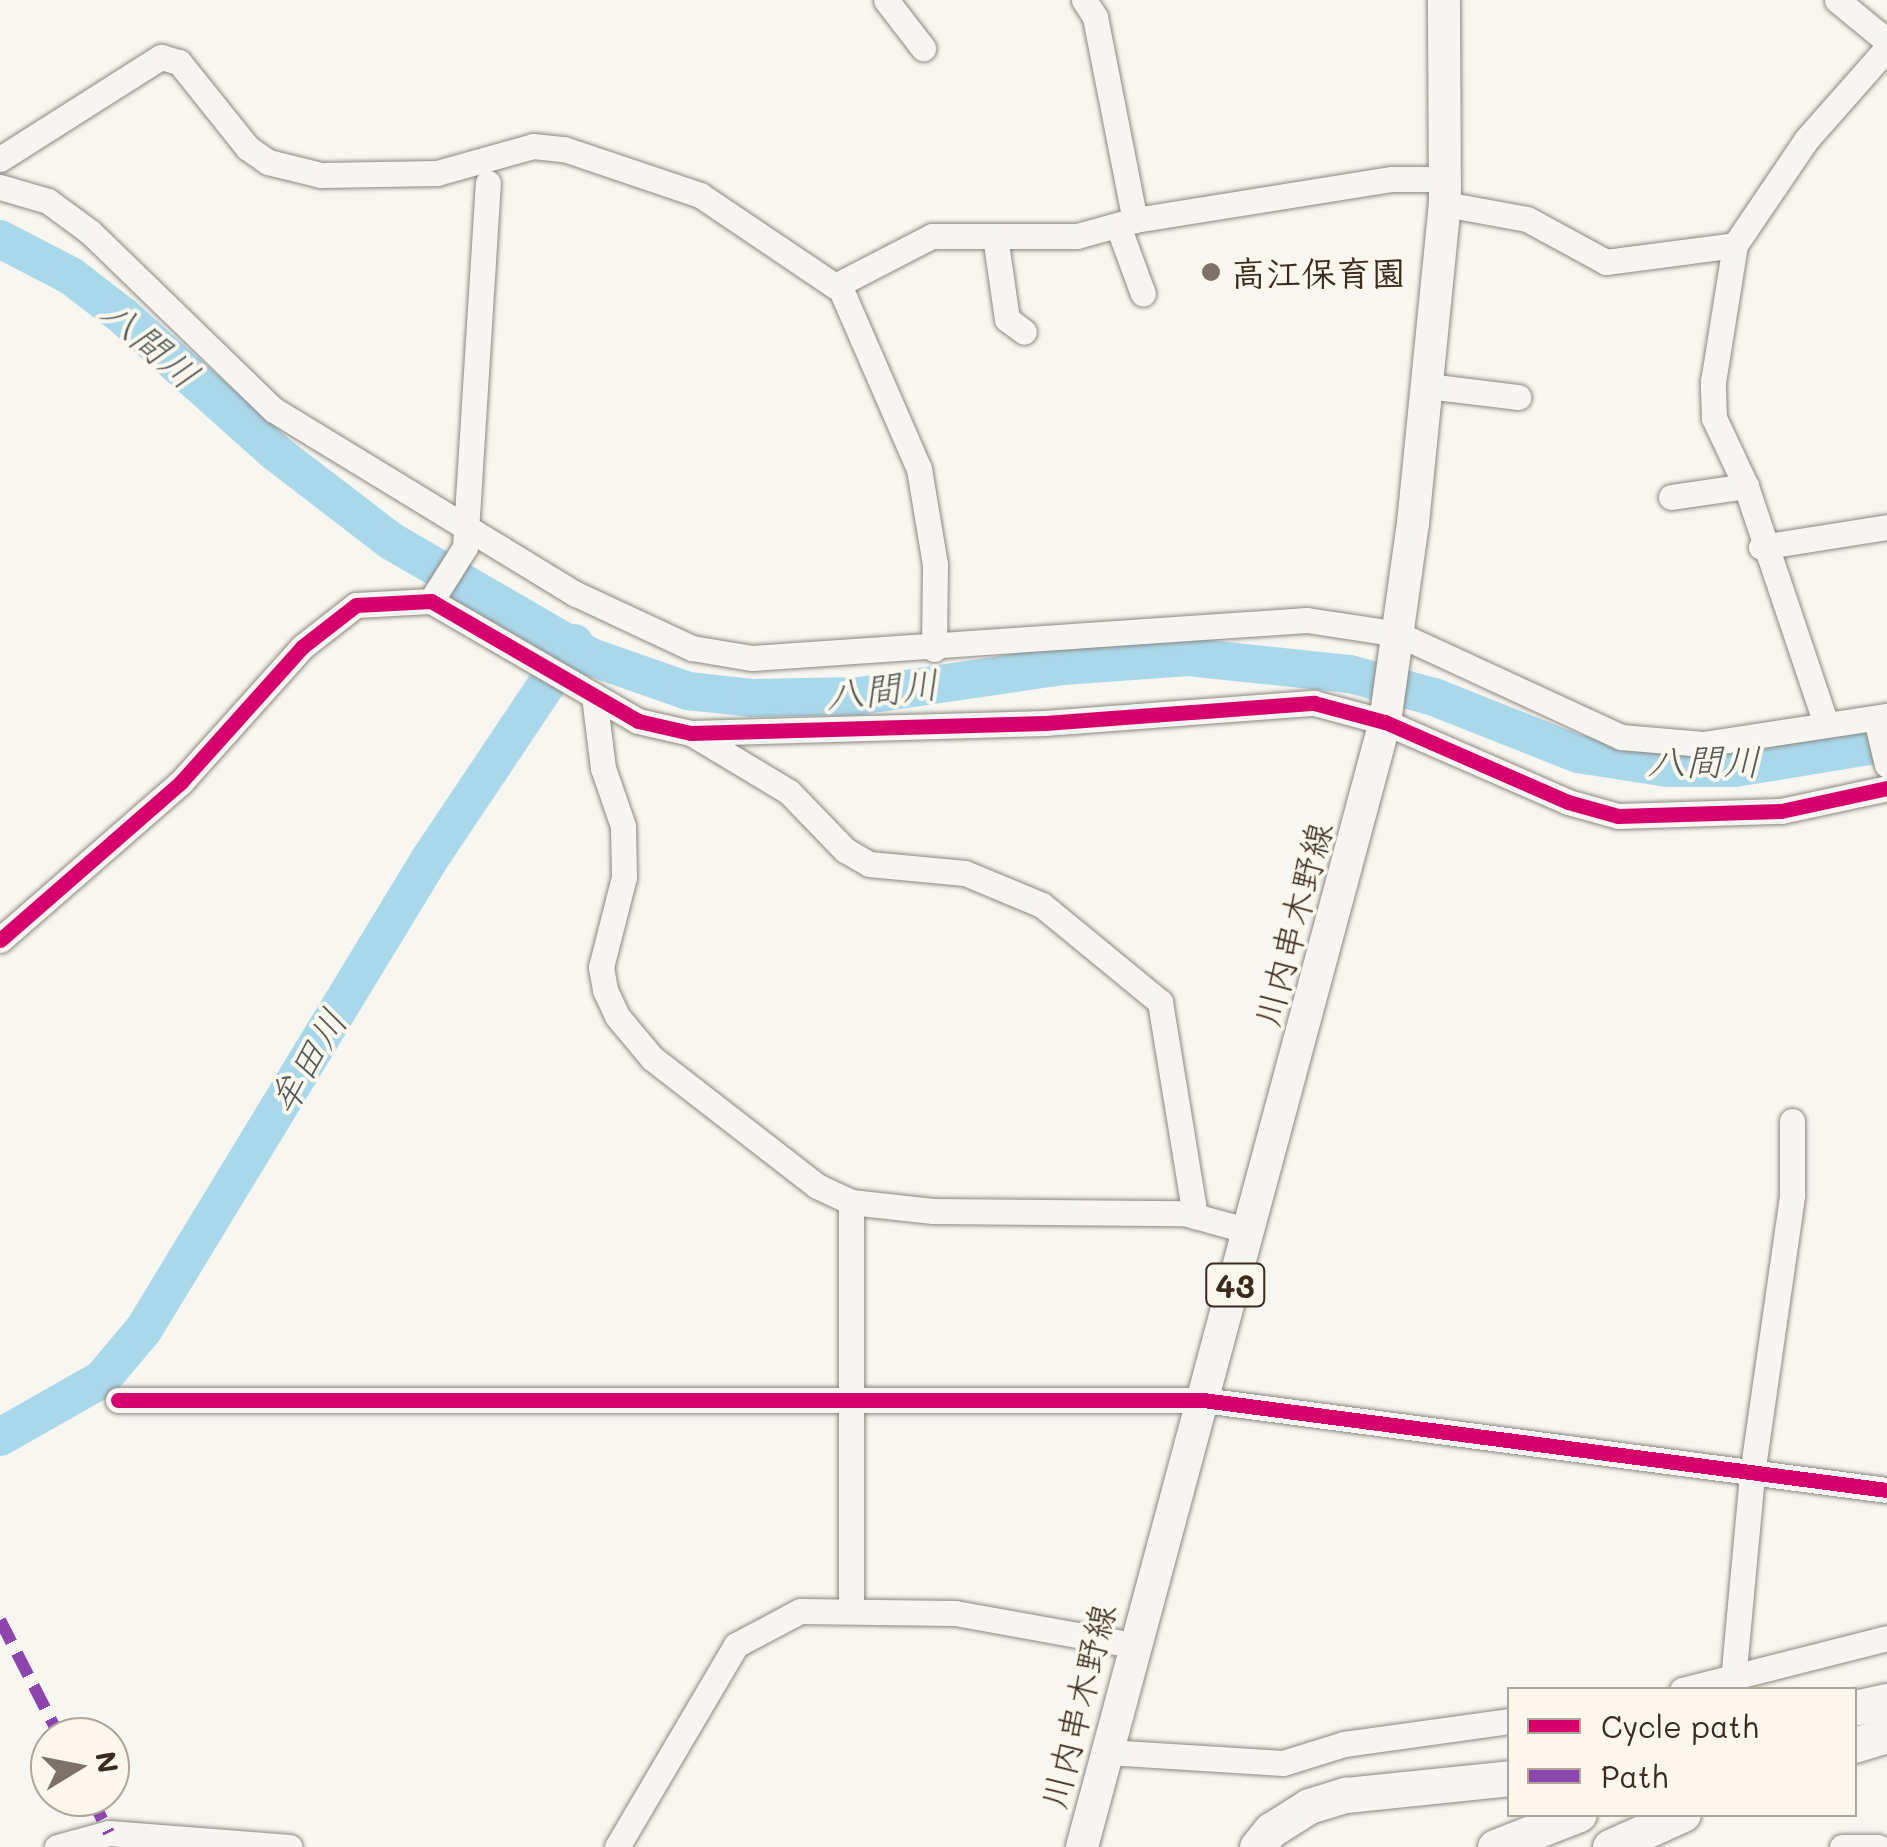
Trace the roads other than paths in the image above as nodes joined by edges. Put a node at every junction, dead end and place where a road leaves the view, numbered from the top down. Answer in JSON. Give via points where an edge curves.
{"nodes":[{"id":1,"x":886,"y":0,"type":"edge"},
{"id":2,"x":1084,"y":0,"type":"edge"},
{"id":3,"x":1444,"y":0,"type":"edge"},
{"id":4,"x":1837,"y":0,"type":"edge"},
{"id":5,"x":1887,"y":45,"type":"edge"},
{"id":6,"x":923,"y":48,"type":"dead end"},
{"id":7,"x":0,"y":159,"type":"edge"},
{"id":8,"x":488,"y":182,"type":"dead end"},
{"id":9,"x":0,"y":186,"type":"edge"},
{"id":10,"x":1445,"y":192,"type":"junction"},
{"id":11,"x":1126,"y":223,"type":"junction"},
{"id":12,"x":995,"y":236,"type":"junction"},
{"id":13,"x":1735,"y":245,"type":"junction"},
{"id":14,"x":840,"y":285,"type":"junction"},
{"id":15,"x":1143,"y":294,"type":"dead end"},
{"id":16,"x":1024,"y":332,"type":"dead end"},
{"id":17,"x":1428,"y":386,"type":"junction"},
{"id":18,"x":1518,"y":397,"type":"dead end"},
{"id":19,"x":1746,"y":486,"type":"junction"},
{"id":20,"x":1671,"y":497,"type":"dead end"},
{"id":21,"x":1887,"y":527,"type":"edge"},
{"id":22,"x":464,"y":535,"type":"junction"},
{"id":23,"x":1761,"y":547,"type":"junction"},
{"id":24,"x":434,"y":596,"type":"junction"},
{"id":25,"x":1398,"y":634,"type":"junction"},
{"id":26,"x":934,"y":649,"type":"junction"},
{"id":27,"x":594,"y":696,"type":"junction"},
{"id":28,"x":1881,"y":717,"type":"edge"},
{"id":29,"x":1825,"y":721,"type":"junction"},
{"id":30,"x":1385,"y":722,"type":"junction"},
{"id":31,"x":691,"y":733,"type":"junction"},
{"id":32,"x":1887,"y":765,"type":"edge"},
{"id":33,"x":1887,"y":788,"type":"edge"},
{"id":34,"x":0,"y":940,"type":"edge"},
{"id":35,"x":1792,"y":1121,"type":"dead end"},
{"id":36,"x":851,"y":1202,"type":"junction"},
{"id":37,"x":1195,"y":1216,"type":"junction"},
{"id":38,"x":1249,"y":1231,"type":"junction"},
{"id":39,"x":118,"y":1400,"type":"dead end"},
{"id":40,"x":851,"y":1400,"type":"junction"},
{"id":41,"x":1203,"y":1400,"type":"junction"},
{"id":42,"x":1752,"y":1474,"type":"junction"},
{"id":43,"x":1887,"y":1490,"type":"edge"},
{"id":44,"x":852,"y":1607,"type":"junction"},
{"id":45,"x":1887,"y":1638,"type":"edge"},
{"id":46,"x":1132,"y":1646,"type":"junction"},
{"id":47,"x":1733,"y":1680,"type":"junction"},
{"id":48,"x":1697,"y":1687,"type":"edge"},
{"id":49,"x":1887,"y":1701,"type":"edge"},
{"id":50,"x":1857,"y":1707,"type":"edge"},
{"id":51,"x":1887,"y":1714,"type":"edge"},
{"id":52,"x":1507,"y":1721,"type":"edge"},
{"id":53,"x":1857,"y":1723,"type":"edge"},
{"id":54,"x":1887,"y":1735,"type":"edge"},
{"id":55,"x":1857,"y":1744,"type":"edge"},
{"id":56,"x":1107,"y":1752,"type":"junction"},
{"id":57,"x":1507,"y":1778,"type":"edge"},
{"id":58,"x":1571,"y":1817,"type":"edge"},
{"id":59,"x":1676,"y":1817,"type":"edge"},
{"id":60,"x":57,"y":1847,"type":"edge"},
{"id":61,"x":290,"y":1847,"type":"edge"},
{"id":62,"x":617,"y":1847,"type":"edge"},
{"id":63,"x":1082,"y":1847,"type":"edge"},
{"id":64,"x":1258,"y":1847,"type":"edge"},
{"id":65,"x":1495,"y":1847,"type":"edge"},
{"id":66,"x":1610,"y":1847,"type":"edge"},
{"id":67,"x":1842,"y":1847,"type":"edge"},
{"id":68,"x":1878,"y":1847,"type":"edge"}],
"edges":[{"from":1,"to":6,"type":"street"},
{"from":2,"to":11,"type":"street","via":[[1096,18]]},
{"from":3,"to":10,"type":"main road","name":"川内串木野線","number":"43"},
{"from":4,"to":5,"type":"street"},
{"from":5,"to":13,"type":"street","via":[[1806,140]]},
{"from":7,"to":14,"type":"street","via":[[161,57],[179,62],[248,148],[268,162],[322,175],[437,172],[533,146],[564,148],[700,194]]},
{"from":8,"to":22,"type":"street"},
{"from":9,"to":22,"type":"street","via":[[48,201],[90,232],[274,410]]},
{"from":10,"to":11,"type":"street","via":[[1392,179]]},
{"from":10,"to":13,"type":"street","via":[[1526,219],[1606,262]]},
{"from":10,"to":17,"type":"main road","name":"川内串木野線","number":"43"},
{"from":11,"to":12,"type":"street","via":[[1077,236]]},
{"from":11,"to":15,"type":"street"},
{"from":12,"to":14,"type":"street","via":[[932,236]]},
{"from":12,"to":16,"type":"street","via":[[1007,318]]},
{"from":13,"to":19,"type":"street","via":[[1720,312],[1714,400],[1725,447]]},
{"from":14,"to":26,"type":"street","via":[[919,469],[935,565]]},
{"from":17,"to":18,"type":"street"},
{"from":17,"to":25,"type":"main road","name":"川内串木野線","number":"43"},
{"from":19,"to":20,"type":"street"},
{"from":19,"to":23,"type":"street"},
{"from":21,"to":23,"type":"street"},
{"from":22,"to":24,"type":"street"},
{"from":22,"to":26,"type":"street","via":[[636,626],[692,648],[752,658]]},
{"from":23,"to":29,"type":"street"},
{"from":24,"to":27,"type":"street"},
{"from":24,"to":34,"type":"street","via":[[340,612],[181,782]]},
{"from":25,"to":26,"type":"street","via":[[1246,619]]},
{"from":25,"to":29,"type":"street","via":[[1622,738],[1703,744]]},
{"from":25,"to":30,"type":"main road","name":"川内串木野線","number":"43"},
{"from":27,"to":31,"type":"street","via":[[638,721]]},
{"from":27,"to":36,"type":"street","via":[[603,768],[623,826],[624,878],[601,967],[617,1016],[652,1058],[756,1142]]},
{"from":28,"to":29,"type":"street"},
{"from":28,"to":32,"type":"street"},
{"from":30,"to":31,"type":"street","via":[[1314,704],[1045,723]]},
{"from":30,"to":33,"type":"street","via":[[1568,802],[1618,816],[1781,812]]},
{"from":30,"to":38,"type":"main road","name":"川内串木野線","number":"43"},
{"from":31,"to":37,"type":"street","via":[[789,792],[845,850],[869,864],[965,873],[1042,905],[1160,1002]]},
{"from":35,"to":42,"type":"street","via":[[1792,1195]]},
{"from":36,"to":37,"type":"street","via":[[934,1211]]},
{"from":36,"to":40,"type":"street"},
{"from":37,"to":38,"type":"street"},
{"from":38,"to":41,"type":"main road","name":"川内串木野線","number":"43"},
{"from":39,"to":40,"type":"street"},
{"from":40,"to":41,"type":"street"},
{"from":40,"to":44,"type":"street"},
{"from":41,"to":42,"type":"street"},
{"from":41,"to":46,"type":"main road","name":"川内串木野線","number":"43"},
{"from":42,"to":43,"type":"street"},
{"from":42,"to":47,"type":"street"},
{"from":44,"to":46,"type":"street","via":[[955,1612]]},
{"from":44,"to":62,"type":"street","via":[[800,1611],[736,1645]]},
{"from":45,"to":47,"type":"street"},
{"from":46,"to":56,"type":"main road","name":"川内串木野線","number":"43"},
{"from":47,"to":48,"type":"street"},
{"from":49,"to":50,"type":"highway"},
{"from":51,"to":53,"type":"highway"},
{"from":52,"to":56,"type":"street","via":[[1344,1744],[1283,1763]]},
{"from":54,"to":55,"type":"highway"},
{"from":56,"to":63,"type":"main road","name":"川内串木野線","number":"43"},
{"from":57,"to":64,"type":"highway","via":[[1346,1795],[1309,1806],[1270,1830]]},
{"from":58,"to":65,"type":"highway"},
{"from":59,"to":66,"type":"highway"},
{"from":60,"to":61,"type":"street","via":[[109,1833]]},
{"from":67,"to":68,"type":"street"}]}
